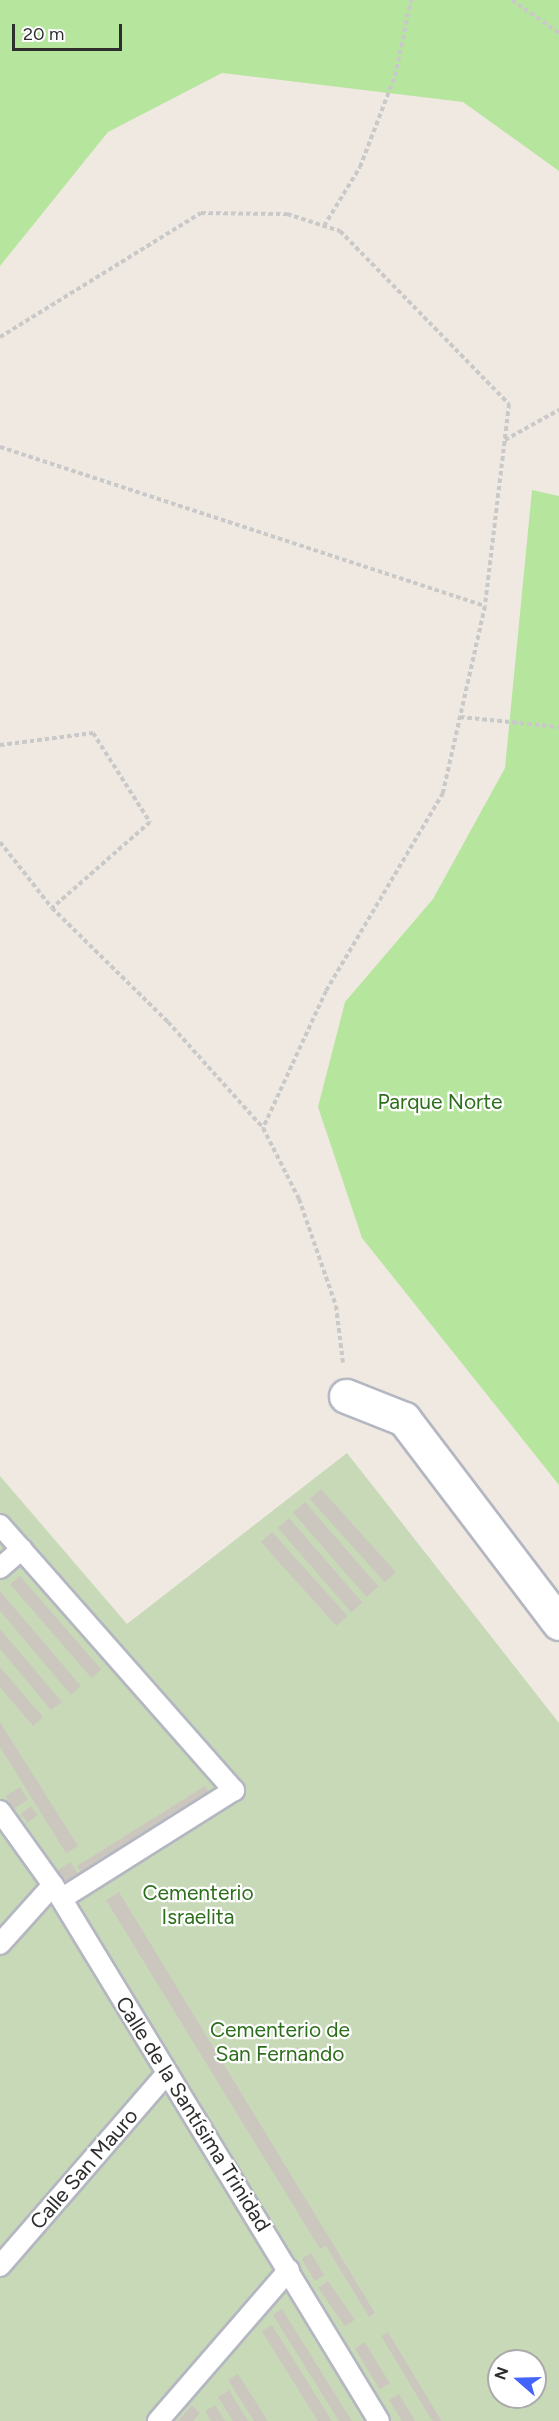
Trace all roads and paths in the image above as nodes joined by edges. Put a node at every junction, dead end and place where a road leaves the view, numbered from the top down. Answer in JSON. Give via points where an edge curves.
{"nodes":[{"id":1,"x":411,"y":0,"type":"edge"},
{"id":2,"x":512,"y":0,"type":"edge"},
{"id":3,"x":559,"y":33,"type":"edge"},
{"id":4,"x":324,"y":226,"type":"junction"},
{"id":5,"x":0,"y":337,"type":"edge"},
{"id":6,"x":559,"y":410,"type":"edge"},
{"id":7,"x":505,"y":440,"type":"junction"},
{"id":8,"x":0,"y":447,"type":"edge"},
{"id":9,"x":485,"y":606,"type":"junction"},
{"id":10,"x":460,"y":717,"type":"junction"},
{"id":11,"x":559,"y":727,"type":"edge"},
{"id":12,"x":0,"y":745,"type":"edge"},
{"id":13,"x":0,"y":842,"type":"edge"},
{"id":14,"x":52,"y":908,"type":"junction"},
{"id":15,"x":263,"y":1128,"type":"junction"},
{"id":16,"x":346,"y":1396,"type":"joint"},
{"id":17,"x":0,"y":1525,"type":"edge"},
{"id":18,"x":22,"y":1549,"type":"junction"},
{"id":19,"x":0,"y":1568,"type":"edge"},
{"id":20,"x":559,"y":1623,"type":"edge"},
{"id":21,"x":0,"y":1811,"type":"edge"},
{"id":22,"x":57,"y":1892,"type":"junction"},
{"id":23,"x":0,"y":1944,"type":"edge"},
{"id":24,"x":167,"y":2073,"type":"junction"},
{"id":25,"x":0,"y":2266,"type":"edge"},
{"id":26,"x":289,"y":2270,"type":"junction"},
{"id":27,"x":158,"y":2421,"type":"edge"},
{"id":28,"x":379,"y":2421,"type":"edge"}],
"edges":[{"from":1,"to":4,"type":"path","via":[[391,86],[360,167]]},
{"from":2,"to":3,"type":"path"},
{"from":4,"to":5,"type":"path","via":[[287,214],[201,213]]},
{"from":4,"to":7,"type":"path","via":[[340,231],[509,404]]},
{"from":6,"to":7,"type":"path"},
{"from":7,"to":9,"type":"path"},
{"from":8,"to":9,"type":"path"},
{"from":9,"to":10,"type":"path"},
{"from":10,"to":11,"type":"path"},
{"from":10,"to":15,"type":"path","via":[[443,793],[326,991]]},
{"from":12,"to":14,"type":"path","via":[[93,733],[150,822]]},
{"from":13,"to":14,"type":"path"},
{"from":14,"to":15,"type":"path","via":[[168,1022]]},
{"from":15,"to":16,"type":"path","via":[[299,1199],[336,1306]]},
{"from":16,"to":20,"type":"street","via":[[404,1419]]},
{"from":17,"to":18,"type":"lane"},
{"from":18,"to":19,"type":"lane"},
{"from":18,"to":22,"type":"lane","via":[[234,1790]]},
{"from":21,"to":22,"type":"lane","name":"Calle de la Santísima Trinidad"},
{"from":22,"to":23,"type":"lane"},
{"from":22,"to":24,"type":"lane","name":"Calle de la Santísima Trinidad"},
{"from":24,"to":25,"type":"lane","name":"Calle San Mauro"},
{"from":24,"to":26,"type":"lane","name":"Calle de la Santísima Trinidad"},
{"from":26,"to":27,"type":"lane"},
{"from":26,"to":28,"type":"lane","name":"Calle de la Santísima Trinidad"}]}
